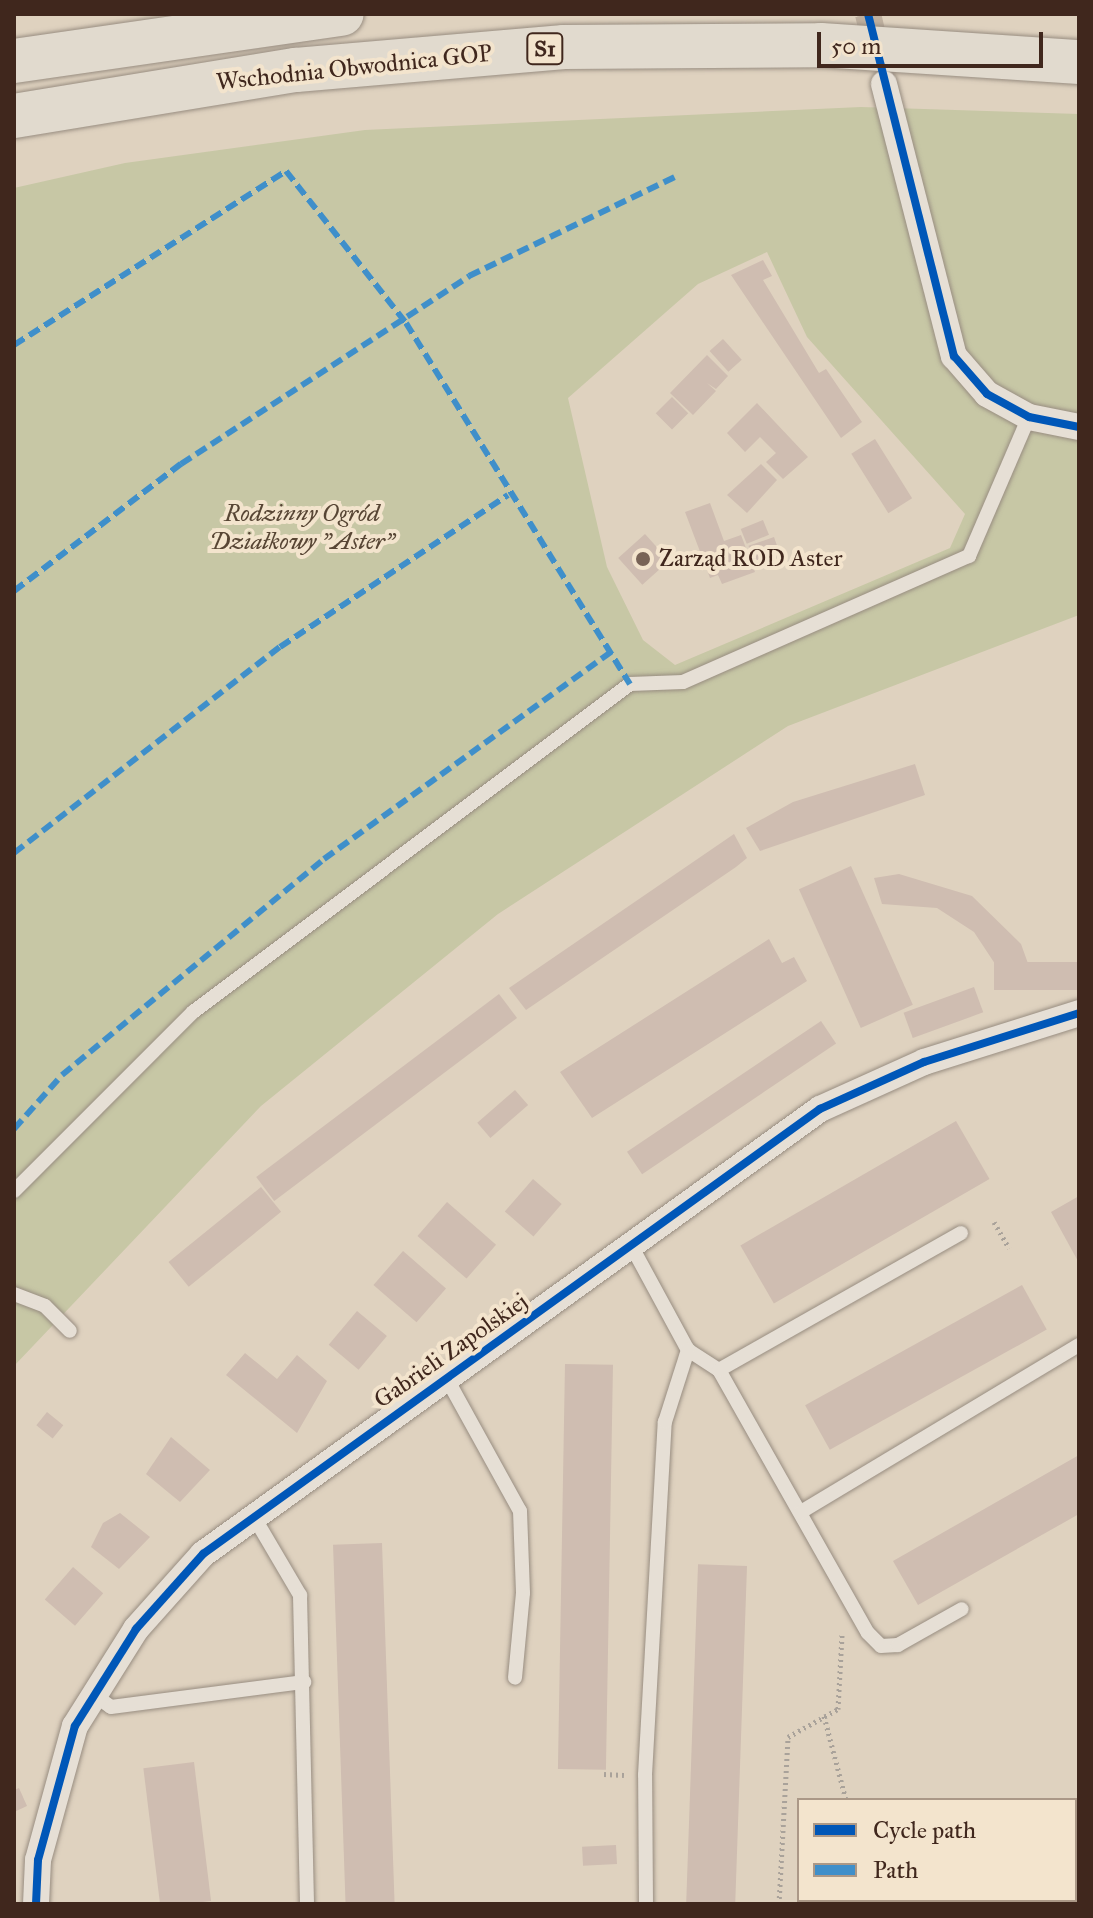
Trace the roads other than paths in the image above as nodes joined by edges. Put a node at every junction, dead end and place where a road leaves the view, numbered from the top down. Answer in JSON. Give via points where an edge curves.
{"nodes":[{"id":1,"x":342,"y":14,"type":"edge"},
{"id":2,"x":14,"y":61,"type":"edge"},
{"id":3,"x":1079,"y":62,"type":"edge"},
{"id":4,"x":884,"y":84,"type":"tunnel mouth"},
{"id":5,"x":14,"y":116,"type":"edge"},
{"id":6,"x":1029,"y":417,"type":"junction"},
{"id":7,"x":1079,"y":427,"type":"edge"},
{"id":8,"x":1079,"y":1013,"type":"edge"},
{"id":9,"x":14,"y":1191,"type":"edge"},
{"id":10,"x":961,"y":1233,"type":"dead end"},
{"id":11,"x":632,"y":1247,"type":"junction"},
{"id":12,"x":14,"y":1294,"type":"edge"},
{"id":13,"x":70,"y":1331,"type":"dead end"},
{"id":14,"x":1079,"y":1345,"type":"edge"},
{"id":15,"x":688,"y":1350,"type":"junction"},
{"id":16,"x":719,"y":1370,"type":"junction"},
{"id":17,"x":447,"y":1379,"type":"junction"},
{"id":18,"x":801,"y":1512,"type":"junction"},
{"id":19,"x":254,"y":1517,"type":"junction"},
{"id":20,"x":962,"y":1609,"type":"dead end"},
{"id":21,"x":515,"y":1678,"type":"dead end"},
{"id":22,"x":304,"y":1682,"type":"junction"},
{"id":23,"x":93,"y":1694,"type":"junction"},
{"id":24,"x":36,"y":1904,"type":"edge"},
{"id":25,"x":307,"y":1904,"type":"edge"},
{"id":26,"x":646,"y":1904,"type":"edge"}],
"edges":[{"from":1,"to":2,"type":"highway"},
{"from":3,"to":5,"type":"highway","name":"Wschodnia Obwodnica GOP","number":"S1","via":[[821,45],[564,47],[296,70]]},
{"from":4,"to":6,"type":"street","via":[[954,356],[987,394]]},
{"from":6,"to":7,"type":"street"},
{"from":6,"to":9,"type":"lane","via":[[969,556],[683,682],[630,684],[193,1012]]},
{"from":8,"to":11,"type":"street","name":"Gabrieli Zapolskiej","via":[[872,1081],[787,1131]]},
{"from":10,"to":16,"type":"lane"},
{"from":11,"to":15,"type":"lane"},
{"from":11,"to":17,"type":"street","name":"Gabrieli Zapolskiej"},
{"from":12,"to":13,"type":"lane","via":[[45,1306]]},
{"from":14,"to":18,"type":"lane"},
{"from":15,"to":16,"type":"lane"},
{"from":15,"to":26,"type":"lane","via":[[665,1422],[645,1775]]},
{"from":16,"to":18,"type":"lane"},
{"from":17,"to":19,"type":"street","name":"Gabrieli Zapolskiej"},
{"from":17,"to":21,"type":"lane","via":[[520,1511],[524,1569]]},
{"from":18,"to":20,"type":"lane","via":[[850,1604],[881,1646],[898,1645]]},
{"from":19,"to":22,"type":"lane","via":[[300,1595]]},
{"from":19,"to":23,"type":"street","name":"Gabrieli Zapolskiej","via":[[173,1581]]},
{"from":22,"to":23,"type":"lane","via":[[111,1707]]},
{"from":22,"to":25,"type":"lane"},
{"from":23,"to":24,"type":"street","name":"Gabrieli Zapolskiej","via":[[58,1776]]}]}
